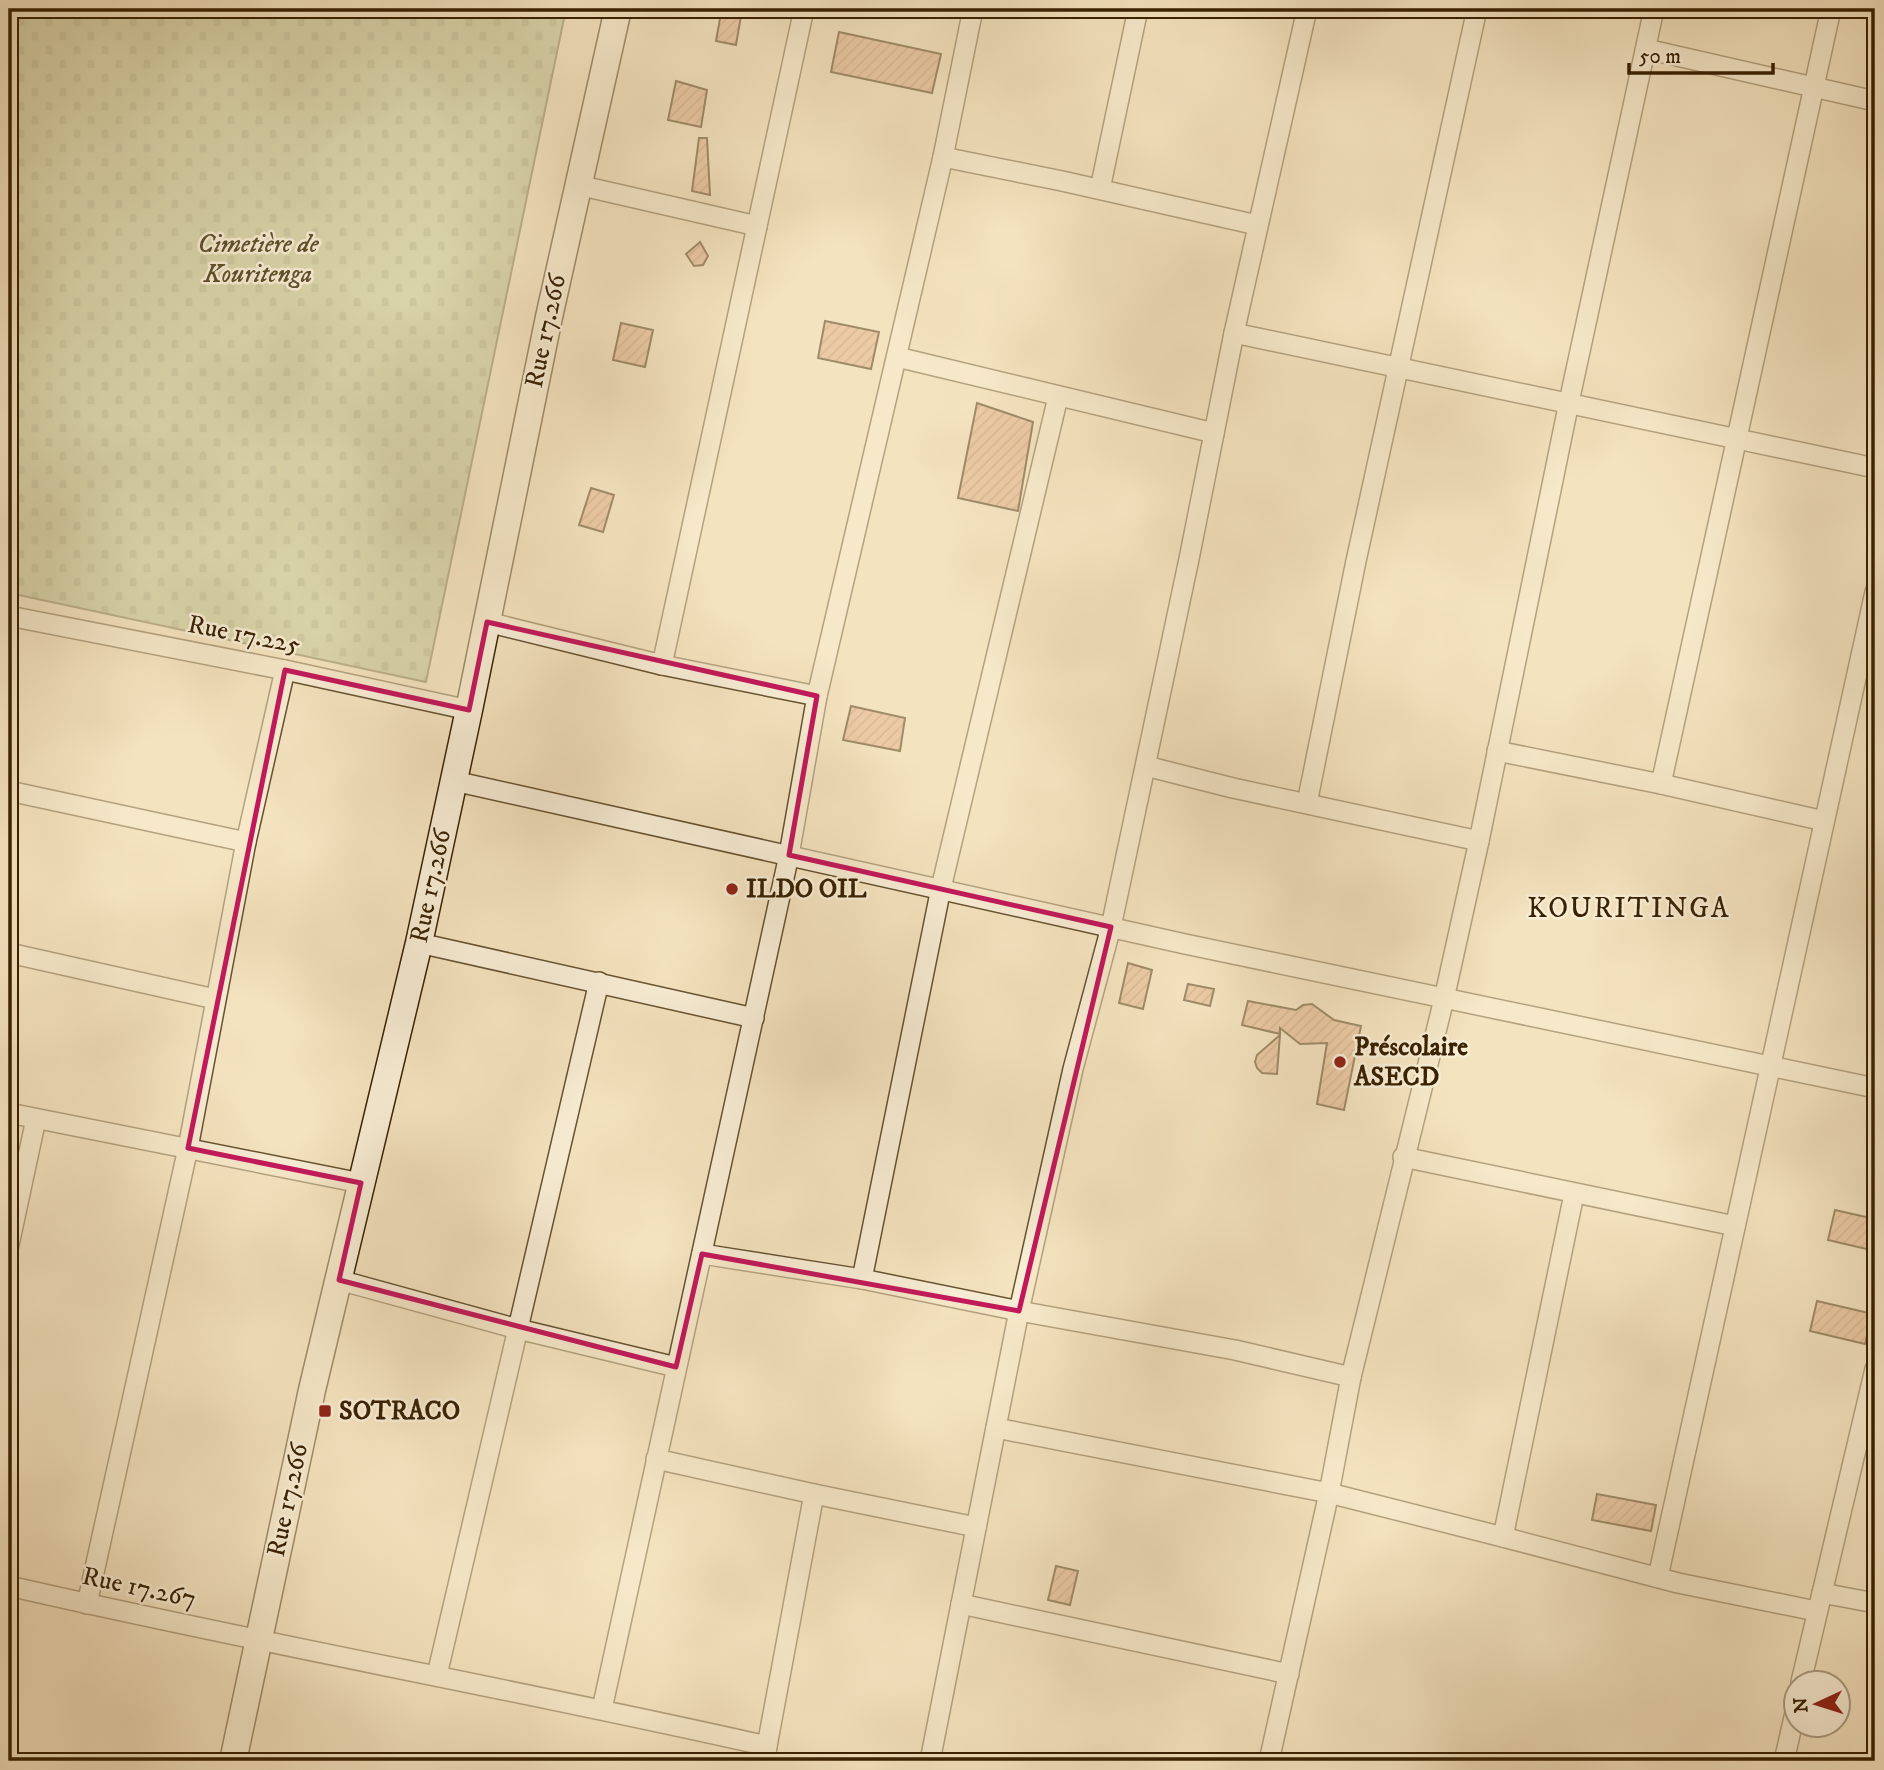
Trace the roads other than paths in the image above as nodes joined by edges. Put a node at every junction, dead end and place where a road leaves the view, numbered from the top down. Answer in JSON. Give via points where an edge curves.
{"nodes":[{"id":1,"x":618,"y":9,"type":"edge"},
{"id":2,"x":804,"y":9,"type":"edge"},
{"id":3,"x":974,"y":9,"type":"edge"},
{"id":4,"x":1138,"y":9,"type":"edge"},
{"id":5,"x":1307,"y":9,"type":"edge"},
{"id":6,"x":1477,"y":9,"type":"edge"},
{"id":7,"x":1654,"y":9,"type":"edge"},
{"id":8,"x":1830,"y":9,"type":"edge"},
{"id":9,"x":1646,"y":49,"type":"junction"},
{"id":10,"x":1813,"y":87,"type":"junction"},
{"id":11,"x":1875,"y":101,"type":"edge"},
{"id":12,"x":943,"y":157,"type":"junction"},
{"id":13,"x":578,"y":185,"type":"junction"},
{"id":14,"x":1100,"y":189,"type":"junction"},
{"id":15,"x":1257,"y":225,"type":"junction"},
{"id":16,"x":757,"y":226,"type":"junction"},
{"id":17,"x":1234,"y":333,"type":"junction"},
{"id":18,"x":897,"y":357,"type":"junction"},
{"id":19,"x":1399,"y":366,"type":"junction"},
{"id":20,"x":1058,"y":397,"type":"junction"},
{"id":21,"x":1569,"y":402,"type":"junction"},
{"id":22,"x":1213,"y":433,"type":"junction"},
{"id":23,"x":1737,"y":438,"type":"junction"},
{"id":24,"x":1875,"y":468,"type":"edge"},
{"id":25,"x":1875,"y":592,"type":"edge"},
{"id":26,"x":9,"y":616,"type":"edge"},
{"id":27,"x":487,"y":622,"type":"junction"},
{"id":28,"x":1872,"y":624,"type":"edge"},
{"id":29,"x":662,"y":665,"type":"junction"},
{"id":30,"x":285,"y":670,"type":"junction"},
{"id":31,"x":817,"y":696,"type":"junction"},
{"id":32,"x":469,"y":710,"type":"junction"},
{"id":33,"x":1497,"y":751,"type":"junction"},
{"id":34,"x":1146,"y":766,"type":"junction"},
{"id":35,"x":454,"y":781,"type":"junction"},
{"id":36,"x":1661,"y":784,"type":"junction"},
{"id":37,"x":9,"y":791,"type":"edge"},
{"id":38,"x":1307,"y":803,"type":"junction"},
{"id":39,"x":1824,"y":821,"type":"junction"},
{"id":40,"x":1479,"y":841,"type":"junction"},
{"id":41,"x":246,"y":842,"type":"junction"},
{"id":42,"x":789,"y":855,"type":"junction"},
{"id":43,"x":941,"y":888,"type":"junction"},
{"id":44,"x":1111,"y":927,"type":"junction"},
{"id":45,"x":419,"y":943,"type":"junction"},
{"id":46,"x":9,"y":953,"type":"edge"},
{"id":47,"x":599,"y":982,"type":"junction"},
{"id":48,"x":215,"y":999,"type":"junction"},
{"id":49,"x":1444,"y":999,"type":"junction"},
{"id":50,"x":754,"y":1018,"type":"junction"},
{"id":51,"x":1772,"y":1065,"type":"junction"},
{"id":52,"x":1875,"y":1088,"type":"edge"},
{"id":53,"x":9,"y":1113,"type":"edge"},
{"id":54,"x":36,"y":1119,"type":"junction"},
{"id":55,"x":188,"y":1148,"type":"junction"},
{"id":56,"x":1403,"y":1157,"type":"junction"},
{"id":57,"x":361,"y":1183,"type":"junction"},
{"id":58,"x":1574,"y":1194,"type":"junction"},
{"id":59,"x":1735,"y":1226,"type":"junction"},
{"id":60,"x":9,"y":1244,"type":"edge"},
{"id":61,"x":702,"y":1254,"type":"junction"},
{"id":62,"x":862,"y":1279,"type":"junction"},
{"id":63,"x":339,"y":1280,"type":"junction"},
{"id":64,"x":1019,"y":1311,"type":"junction"},
{"id":65,"x":518,"y":1329,"type":"junction"},
{"id":66,"x":676,"y":1367,"type":"junction"},
{"id":67,"x":1875,"y":1369,"type":"edge"},
{"id":68,"x":1351,"y":1377,"type":"junction"},
{"id":69,"x":996,"y":1428,"type":"junction"},
{"id":70,"x":656,"y":1459,"type":"junction"},
{"id":71,"x":1328,"y":1493,"type":"junction"},
{"id":72,"x":814,"y":1494,"type":"junction"},
{"id":73,"x":976,"y":1527,"type":"junction"},
{"id":74,"x":1503,"y":1537,"type":"junction"},
{"id":75,"x":1658,"y":1577,"type":"junction"},
{"id":76,"x":9,"y":1586,"type":"edge"},
{"id":77,"x":1819,"y":1602,"type":"junction"},
{"id":78,"x":1875,"y":1603,"type":"edge"},
{"id":79,"x":87,"y":1604,"type":"junction"},
{"id":80,"x":961,"y":1604,"type":"junction"},
{"id":81,"x":258,"y":1640,"type":"junction"},
{"id":82,"x":1804,"y":1668,"type":"edge"},
{"id":83,"x":1289,"y":1674,"type":"junction"},
{"id":84,"x":437,"y":1675,"type":"junction"},
{"id":85,"x":602,"y":1709,"type":"junction"},
{"id":86,"x":1789,"y":1738,"type":"edge"},
{"id":87,"x":766,"y":1753,"type":"edge"},
{"id":88,"x":233,"y":1761,"type":"edge"},
{"id":89,"x":930,"y":1761,"type":"edge"},
{"id":90,"x":1269,"y":1761,"type":"edge"},
{"id":91,"x":1784,"y":1761,"type":"edge"}],
"edges":[{"from":1,"to":13,"type":"main road","name":"Rue 17.266"},
{"from":2,"to":16,"type":"street"},
{"from":3,"to":12,"type":"street"},
{"from":4,"to":14,"type":"street"},
{"from":5,"to":15,"type":"street"},
{"from":6,"to":19,"type":"street"},
{"from":7,"to":9,"type":"street"},
{"from":8,"to":10,"type":"street"},
{"from":9,"to":10,"type":"street"},
{"from":9,"to":21,"type":"street"},
{"from":10,"to":11,"type":"street"},
{"from":10,"to":23,"type":"street"},
{"from":12,"to":14,"type":"street"},
{"from":12,"to":18,"type":"street"},
{"from":13,"to":16,"type":"street"},
{"from":13,"to":27,"type":"main road","name":"Rue 17.266"},
{"from":14,"to":15,"type":"street"},
{"from":15,"to":17,"type":"street"},
{"from":16,"to":29,"type":"street"},
{"from":17,"to":19,"type":"street"},
{"from":17,"to":22,"type":"street"},
{"from":18,"to":20,"type":"street"},
{"from":18,"to":31,"type":"street"},
{"from":19,"to":21,"type":"street"},
{"from":19,"to":38,"type":"street"},
{"from":20,"to":22,"type":"street"},
{"from":20,"to":43,"type":"street"},
{"from":21,"to":23,"type":"street"},
{"from":21,"to":33,"type":"street"},
{"from":22,"to":34,"type":"street"},
{"from":23,"to":24,"type":"street"},
{"from":23,"to":36,"type":"street"},
{"from":25,"to":28,"type":"street"},
{"from":26,"to":30,"type":"street","name":"Rue 17.225"},
{"from":27,"to":29,"type":"street"},
{"from":27,"to":32,"type":"main road","name":"Rue 17.266"},
{"from":28,"to":39,"type":"street"},
{"from":29,"to":31,"type":"street"},
{"from":30,"to":32,"type":"street","name":"Rue 17.225"},
{"from":30,"to":41,"type":"street"},
{"from":31,"to":42,"type":"street"},
{"from":32,"to":35,"type":"main road","name":"Rue 17.266"},
{"from":33,"to":36,"type":"street"},
{"from":33,"to":40,"type":"street"},
{"from":34,"to":38,"type":"street"},
{"from":34,"to":44,"type":"street"},
{"from":35,"to":42,"type":"street"},
{"from":35,"to":45,"type":"main road","name":"Rue 17.266"},
{"from":36,"to":39,"type":"street"},
{"from":37,"to":41,"type":"street"},
{"from":38,"to":40,"type":"street"},
{"from":39,"to":51,"type":"street"},
{"from":40,"to":49,"type":"street"},
{"from":41,"to":48,"type":"street"},
{"from":42,"to":43,"type":"street"},
{"from":42,"to":50,"type":"street"},
{"from":43,"to":44,"type":"street"},
{"from":43,"to":62,"type":"street"},
{"from":44,"to":49,"type":"street"},
{"from":44,"to":64,"type":"street","via":[[1073,1069]]},
{"from":45,"to":47,"type":"street"},
{"from":45,"to":57,"type":"main road","name":"Rue 17.266"},
{"from":46,"to":48,"type":"street"},
{"from":47,"to":50,"type":"street"},
{"from":47,"to":65,"type":"street"},
{"from":48,"to":55,"type":"street"},
{"from":49,"to":51,"type":"street"},
{"from":49,"to":56,"type":"street"},
{"from":50,"to":61,"type":"street"},
{"from":51,"to":52,"type":"street"},
{"from":51,"to":59,"type":"street"},
{"from":53,"to":54,"type":"street"},
{"from":54,"to":55,"type":"street"},
{"from":54,"to":60,"type":"street"},
{"from":55,"to":57,"type":"street"},
{"from":55,"to":79,"type":"street"},
{"from":56,"to":58,"type":"street"},
{"from":56,"to":68,"type":"street"},
{"from":57,"to":63,"type":"main road","name":"Rue 17.266"},
{"from":58,"to":59,"type":"street"},
{"from":58,"to":74,"type":"street"},
{"from":59,"to":75,"type":"street"},
{"from":61,"to":62,"type":"street"},
{"from":61,"to":66,"type":"street"},
{"from":62,"to":64,"type":"street"},
{"from":63,"to":65,"type":"street"},
{"from":63,"to":81,"type":"main road","name":"Rue 17.266"},
{"from":64,"to":68,"type":"street","via":[[1235,1350]]},
{"from":64,"to":69,"type":"street"},
{"from":65,"to":66,"type":"street"},
{"from":65,"to":84,"type":"street"},
{"from":66,"to":70,"type":"street"},
{"from":67,"to":77,"type":"street"},
{"from":68,"to":71,"type":"street"},
{"from":69,"to":71,"type":"street"},
{"from":69,"to":73,"type":"street"},
{"from":70,"to":72,"type":"street"},
{"from":70,"to":85,"type":"street"},
{"from":71,"to":74,"type":"street"},
{"from":71,"to":83,"type":"street"},
{"from":72,"to":73,"type":"street"},
{"from":72,"to":87,"type":"street"},
{"from":73,"to":80,"type":"street"},
{"from":74,"to":75,"type":"street"},
{"from":75,"to":77,"type":"street"},
{"from":76,"to":79,"type":"street","name":"Rue 17.267"},
{"from":77,"to":78,"type":"street"},
{"from":77,"to":82,"type":"street"},
{"from":79,"to":81,"type":"street","name":"Rue 17.267"},
{"from":80,"to":83,"type":"street"},
{"from":80,"to":89,"type":"street"},
{"from":81,"to":84,"type":"street","name":"Rue 17.267"},
{"from":81,"to":88,"type":"main road","name":"Rue 17.266"},
{"from":83,"to":90,"type":"street"},
{"from":84,"to":85,"type":"street","name":"Rue 17.267"},
{"from":85,"to":87,"type":"street","name":"Rue 17.267"},
{"from":86,"to":91,"type":"street"}]}
